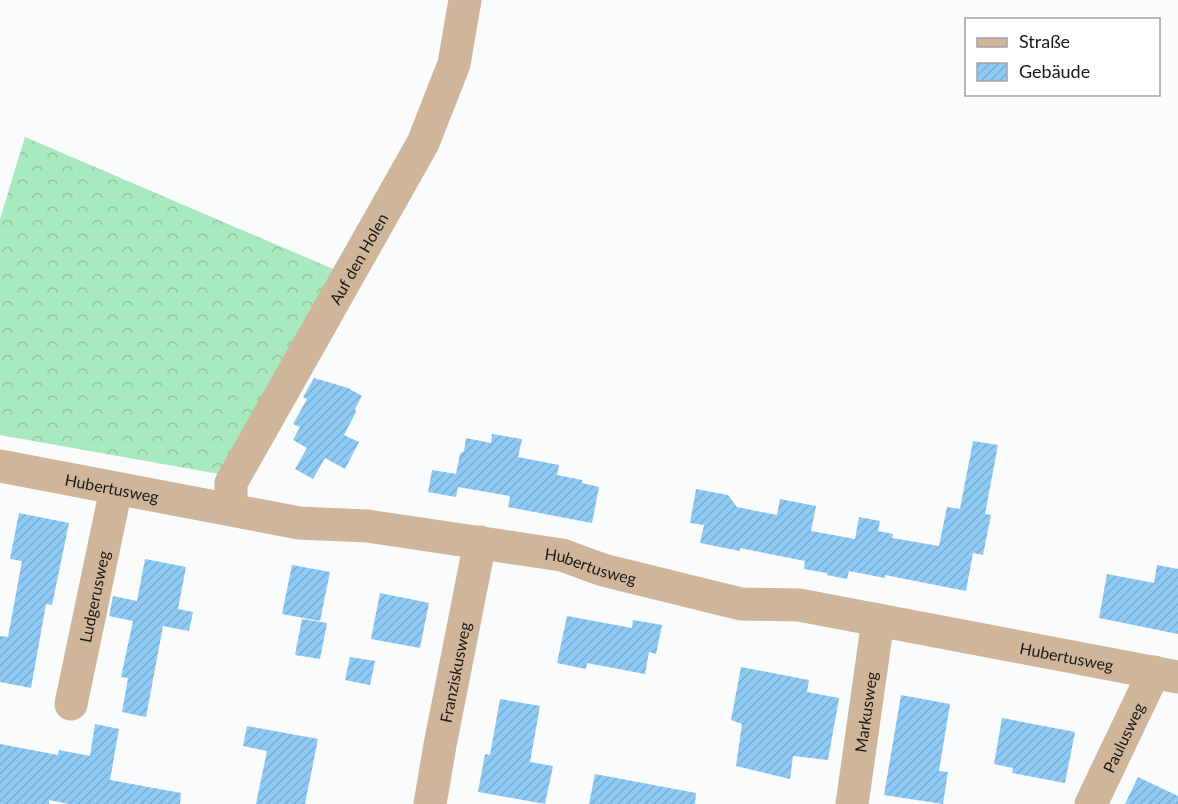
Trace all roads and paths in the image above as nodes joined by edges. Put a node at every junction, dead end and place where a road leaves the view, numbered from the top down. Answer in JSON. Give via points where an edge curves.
{"nodes":[{"id":1,"x":465,"y":0,"type":"edge"},
{"id":2,"x":0,"y":466,"type":"edge"},
{"id":3,"x":116,"y":489,"type":"junction"},
{"id":4,"x":231,"y":509,"type":"junction"},
{"id":5,"x":480,"y":542,"type":"junction"},
{"id":6,"x":878,"y":620,"type":"junction"},
{"id":7,"x":1166,"y":674,"type":"edge"},
{"id":8,"x":71,"y":704,"type":"dead end"},
{"id":9,"x":430,"y":804,"type":"edge"},
{"id":10,"x":852,"y":804,"type":"edge"},
{"id":11,"x":1091,"y":804,"type":"edge"}],
"edges":[{"from":1,"to":4,"type":"street","name":"Auf den Holen","via":[[454,64],[423,144],[231,483]]},
{"from":2,"to":3,"type":"street","name":"Hubertusweg"},
{"from":3,"to":4,"type":"street","name":"Hubertusweg"},
{"from":3,"to":8,"type":"street","name":"Ludgerusweg"},
{"from":4,"to":5,"type":"street","name":"Hubertusweg","via":[[299,522],[367,526]]},
{"from":5,"to":6,"type":"street","name":"Hubertusweg","via":[[562,555],[603,570],[741,603],[799,605]]},
{"from":5,"to":9,"type":"street","name":"Franziskusweg"},
{"from":6,"to":7,"type":"street","name":"Hubertusweg"},
{"from":6,"to":10,"type":"street","name":"Markusweg"},
{"from":7,"to":11,"type":"street","name":"Paulusweg"}]}
